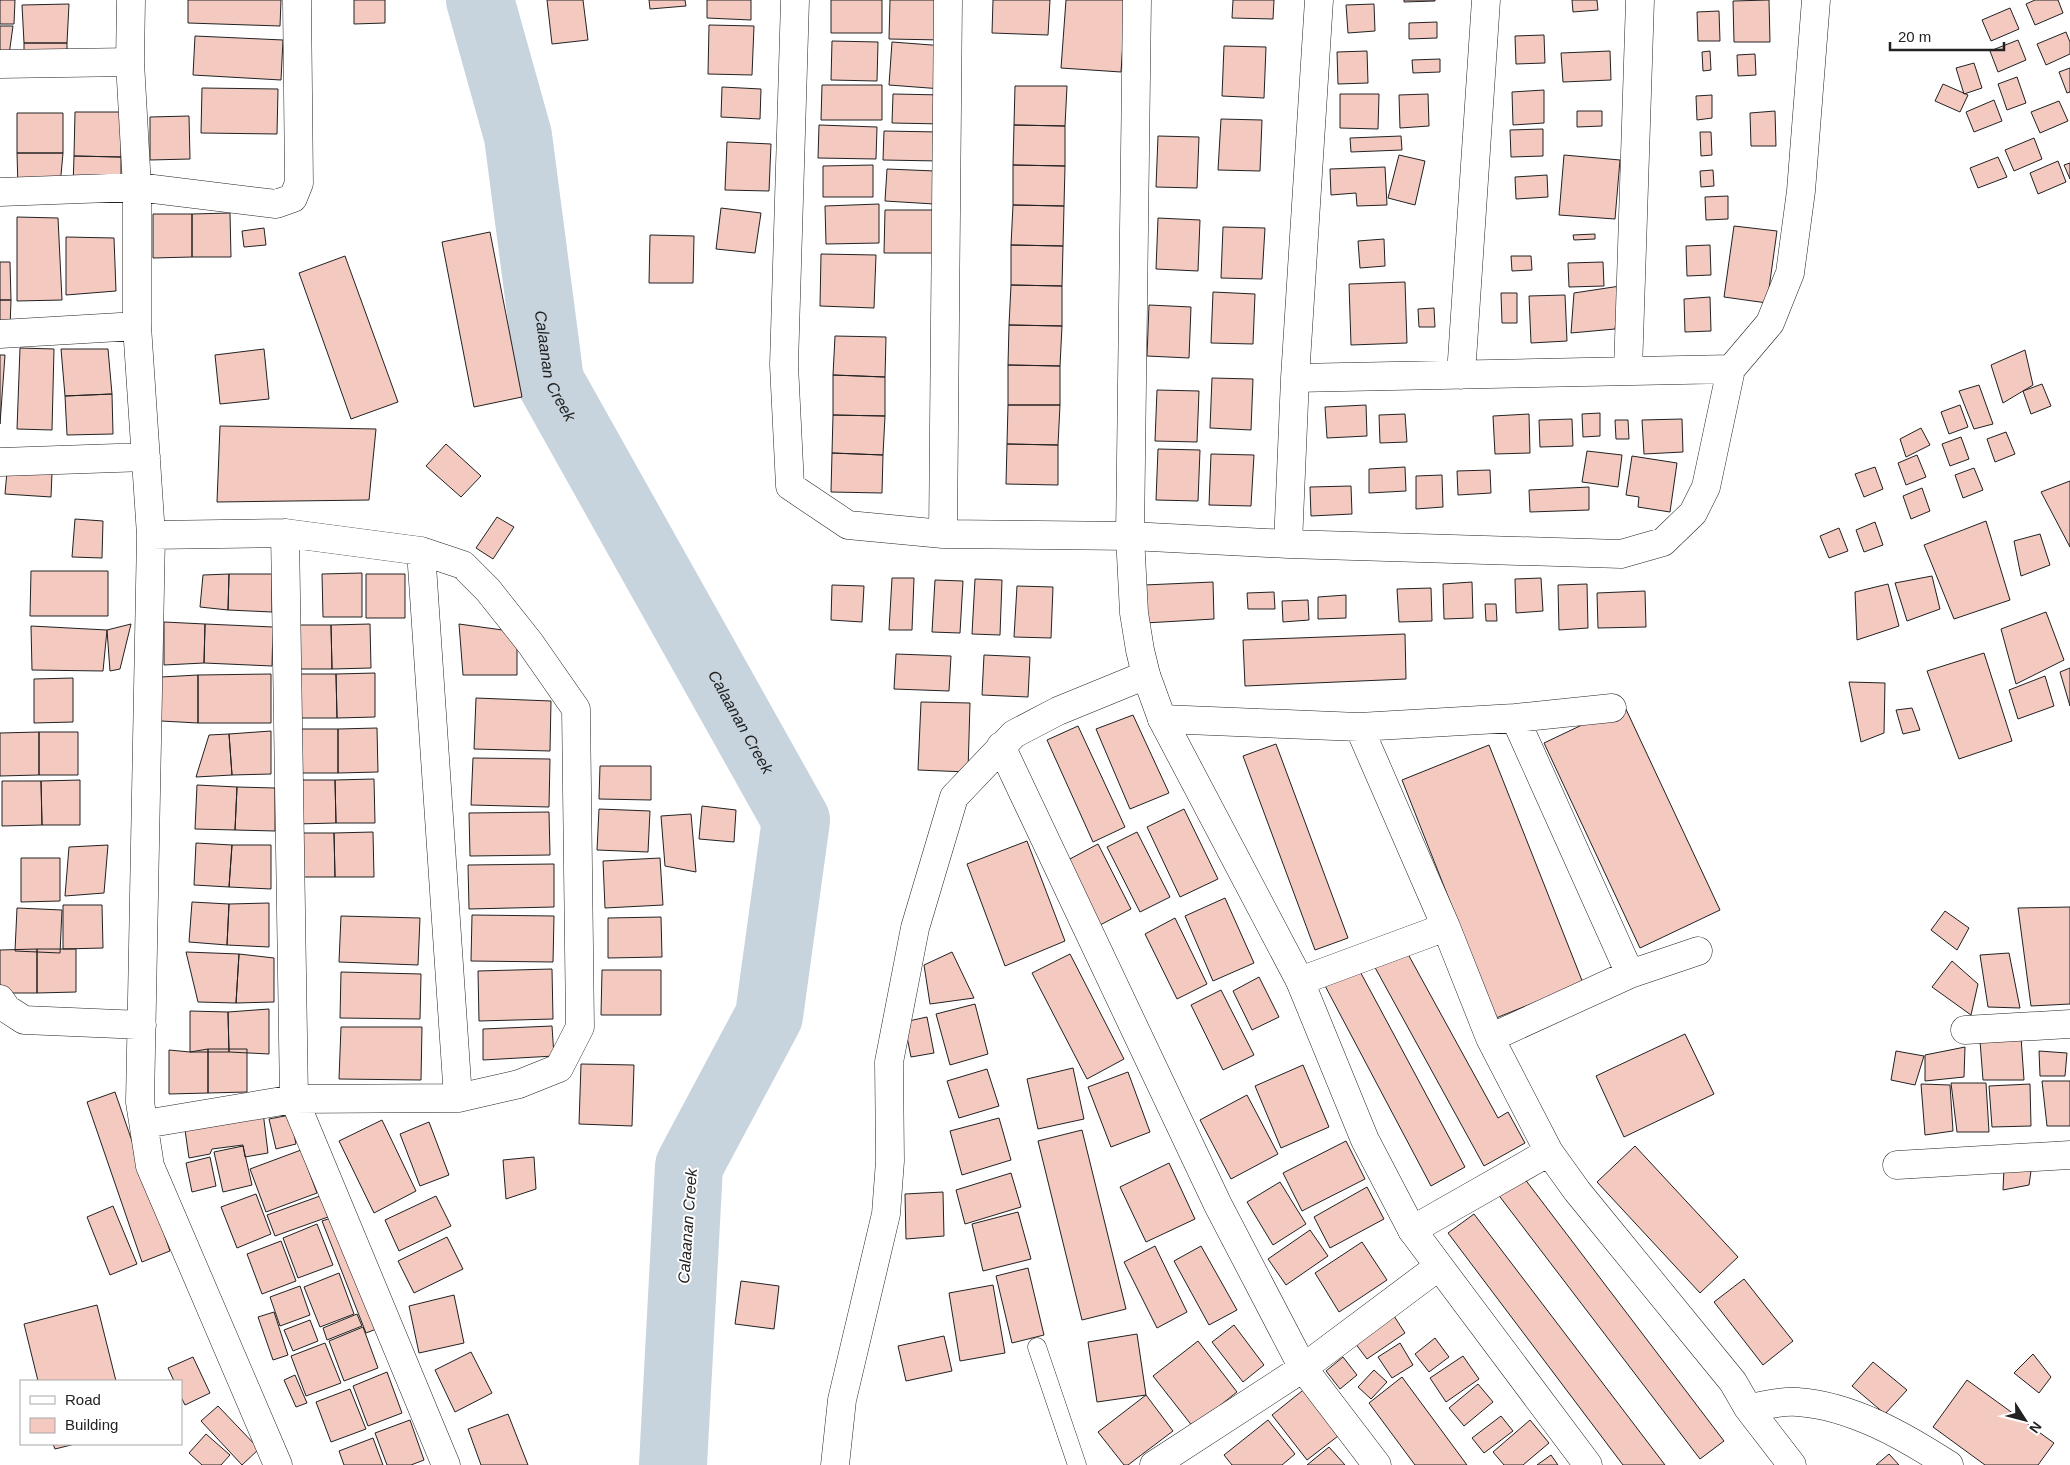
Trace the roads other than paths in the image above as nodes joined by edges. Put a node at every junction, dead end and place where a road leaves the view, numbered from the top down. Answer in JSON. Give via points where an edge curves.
{"nodes":[{"id":1,"x":131,"y":0,"type":"edge"},
{"id":2,"x":297,"y":0,"type":"edge"},
{"id":3,"x":794,"y":0,"type":"edge"},
{"id":4,"x":948,"y":0,"type":"edge"},
{"id":5,"x":1137,"y":0,"type":"edge"},
{"id":6,"x":1319,"y":0,"type":"edge"},
{"id":7,"x":1486,"y":0,"type":"edge"},
{"id":8,"x":1640,"y":0,"type":"edge"},
{"id":9,"x":1816,"y":0,"type":"edge"},
{"id":10,"x":130,"y":62,"type":"junction"},
{"id":11,"x":0,"y":64,"type":"edge"},
{"id":12,"x":137,"y":188,"type":"junction"},
{"id":13,"x":0,"y":192,"type":"edge"},
{"id":14,"x":137,"y":326,"type":"junction"},
{"id":15,"x":0,"y":334,"type":"edge"},
{"id":16,"x":1731,"y":368,"type":"junction"},
{"id":17,"x":1628,"y":371,"type":"junction"},
{"id":18,"x":1461,"y":375,"type":"junction"},
{"id":19,"x":1295,"y":378,"type":"junction"},
{"id":20,"x":146,"y":457,"type":"junction"},
{"id":21,"x":0,"y":462,"type":"edge"},
{"id":22,"x":285,"y":533,"type":"junction"},
{"id":23,"x":943,"y":534,"type":"junction"},
{"id":24,"x":151,"y":535,"type":"junction"},
{"id":25,"x":1130,"y":536,"type":"junction"},
{"id":26,"x":1288,"y":544,"type":"junction"},
{"id":27,"x":421,"y":551,"type":"junction"},
{"id":28,"x":1146,"y":675,"type":"junction"},
{"id":29,"x":1612,"y":708,"type":"dead end"},
{"id":30,"x":1514,"y":718,"type":"junction"},
{"id":31,"x":1162,"y":719,"type":"junction"},
{"id":32,"x":1360,"y":727,"type":"junction"},
{"id":33,"x":1001,"y":746,"type":"junction"},
{"id":34,"x":1446,"y":927,"type":"junction"},
{"id":35,"x":1698,"y":950,"type":"dead end"},
{"id":36,"x":1630,"y":974,"type":"junction"},
{"id":37,"x":1300,"y":981,"type":"junction"},
{"id":38,"x":0,"y":999,"type":"edge"},
{"id":39,"x":2070,"y":1024,"type":"edge"},
{"id":40,"x":142,"y":1025,"type":"junction"},
{"id":41,"x":1965,"y":1030,"type":"dead end"},
{"id":42,"x":1490,"y":1038,"type":"junction"},
{"id":43,"x":458,"y":1098,"type":"junction"},
{"id":44,"x":294,"y":1099,"type":"junction"},
{"id":45,"x":145,"y":1124,"type":"junction"},
{"id":46,"x":1549,"y":1152,"type":"junction"},
{"id":47,"x":2070,"y":1155,"type":"edge"},
{"id":48,"x":1897,"y":1165,"type":"dead end"},
{"id":49,"x":1412,"y":1230,"type":"junction"},
{"id":50,"x":1438,"y":1267,"type":"junction"},
{"id":51,"x":1036,"y":1347,"type":"dead end"},
{"id":52,"x":1303,"y":1368,"type":"junction"},
{"id":53,"x":1748,"y":1408,"type":"junction"},
{"id":54,"x":1168,"y":1462,"type":"edge"},
{"id":55,"x":278,"y":1465,"type":"edge"},
{"id":56,"x":446,"y":1465,"type":"edge"},
{"id":57,"x":835,"y":1465,"type":"edge"},
{"id":58,"x":1077,"y":1465,"type":"edge"},
{"id":59,"x":1376,"y":1465,"type":"edge"},
{"id":60,"x":1588,"y":1465,"type":"edge"},
{"id":61,"x":1792,"y":1465,"type":"edge"},
{"id":62,"x":1949,"y":1465,"type":"edge"}],
"edges":[{"from":1,"to":10,"type":"street"},
{"from":2,"to":12,"type":"street","via":[[299,183],[294,198],[276,204]]},
{"from":3,"to":23,"type":"street","via":[[784,365],[790,486],[848,525]]},
{"from":4,"to":23,"type":"street"},
{"from":5,"to":25,"type":"street"},
{"from":6,"to":19,"type":"street"},
{"from":7,"to":18,"type":"street"},
{"from":8,"to":17,"type":"street"},
{"from":9,"to":16,"type":"street","via":[[1801,191],[1790,273],[1770,323]]},
{"from":10,"to":11,"type":"street"},
{"from":10,"to":12,"type":"street"},
{"from":12,"to":13,"type":"street"},
{"from":12,"to":14,"type":"street"},
{"from":14,"to":15,"type":"street"},
{"from":14,"to":20,"type":"street"},
{"from":16,"to":17,"type":"street"},
{"from":16,"to":26,"type":"street","via":[[1706,487],[1693,512],[1663,542],[1621,554]]},
{"from":17,"to":18,"type":"street"},
{"from":18,"to":19,"type":"street"},
{"from":19,"to":26,"type":"street"},
{"from":20,"to":21,"type":"street"},
{"from":20,"to":24,"type":"street"},
{"from":22,"to":24,"type":"street"},
{"from":22,"to":27,"type":"street"},
{"from":22,"to":44,"type":"street"},
{"from":23,"to":25,"type":"street"},
{"from":24,"to":40,"type":"street"},
{"from":25,"to":26,"type":"street"},
{"from":25,"to":28,"type":"street","via":[[1134,613]]},
{"from":27,"to":43,"type":"street"},
{"from":27,"to":43,"type":"street","via":[[463,565],[488,590],[576,709],[580,1027],[559,1068],[519,1084]]},
{"from":28,"to":31,"type":"street"},
{"from":28,"to":33,"type":"street","via":[[1058,711],[1014,734]]},
{"from":29,"to":30,"type":"street"},
{"from":30,"to":32,"type":"street"},
{"from":30,"to":36,"type":"street"},
{"from":31,"to":32,"type":"street"},
{"from":31,"to":37,"type":"street"},
{"from":32,"to":34,"type":"street"},
{"from":33,"to":52,"type":"street","via":[[1218,1205]]},
{"from":33,"to":57,"type":"street","via":[[954,797],[915,928],[890,1062],[890,1161],[886,1214],[842,1400]]},
{"from":34,"to":37,"type":"street"},
{"from":34,"to":42,"type":"street"},
{"from":35,"to":36,"type":"street"},
{"from":36,"to":42,"type":"street"},
{"from":37,"to":49,"type":"street","via":[[1365,1140]]},
{"from":38,"to":40,"type":"street","via":[[7,1009],[24,1020]]},
{"from":39,"to":41,"type":"street"},
{"from":40,"to":45,"type":"street","via":[[140,1102]]},
{"from":42,"to":46,"type":"street"},
{"from":43,"to":44,"type":"street"},
{"from":44,"to":45,"type":"street"},
{"from":44,"to":56,"type":"street"},
{"from":45,"to":55,"type":"street","via":[[150,1166]]},
{"from":46,"to":49,"type":"street"},
{"from":46,"to":53,"type":"street","via":[[1733,1382]]},
{"from":47,"to":48,"type":"street"},
{"from":49,"to":50,"type":"street"},
{"from":50,"to":52,"type":"street"},
{"from":50,"to":60,"type":"street"},
{"from":51,"to":58,"type":"lane"},
{"from":52,"to":54,"type":"street"},
{"from":52,"to":59,"type":"street"},
{"from":53,"to":61,"type":"street"},
{"from":53,"to":62,"type":"street","via":[[1796,1402],[1847,1411],[1920,1446]]}]}
